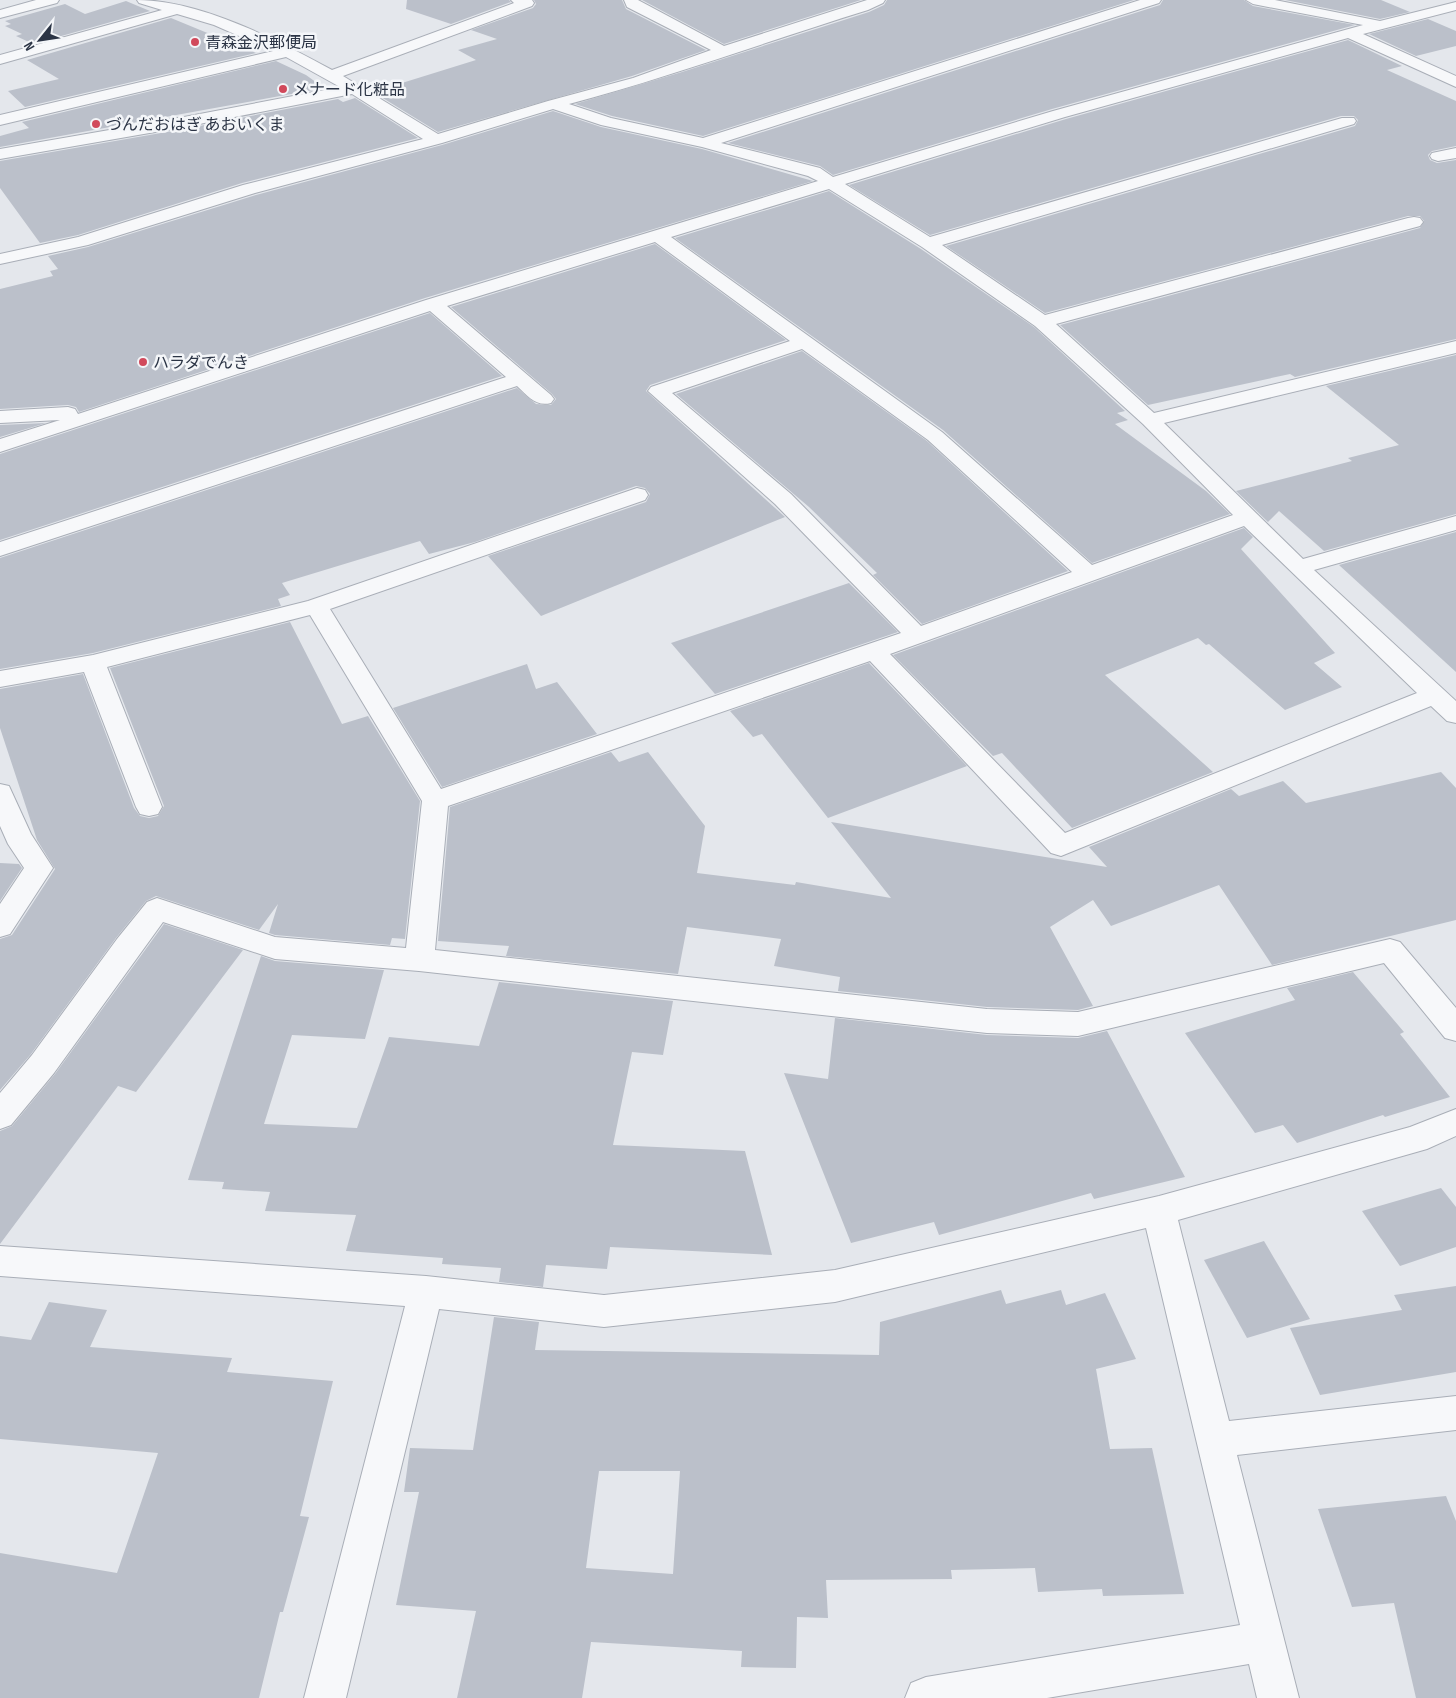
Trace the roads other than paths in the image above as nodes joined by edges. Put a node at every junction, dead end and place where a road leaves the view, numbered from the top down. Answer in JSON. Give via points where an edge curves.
{"nodes":[{"id":1,"x":52,"y":0,"type":"edge"},
{"id":2,"x":145,"y":0,"type":"edge"},
{"id":3,"x":518,"y":0,"type":"edge"},
{"id":4,"x":631,"y":0,"type":"edge"},
{"id":5,"x":878,"y":0,"type":"edge"},
{"id":6,"x":1154,"y":0,"type":"edge"},
{"id":7,"x":1253,"y":0,"type":"edge"},
{"id":8,"x":1444,"y":0,"type":"edge"},
{"id":9,"x":1456,"y":6,"type":"edge"},
{"id":10,"x":176,"y":10,"type":"junction"},
{"id":11,"x":0,"y":14,"type":"edge"},
{"id":12,"x":1383,"y":24,"type":"junction"},
{"id":13,"x":1349,"y":33,"type":"junction"},
{"id":14,"x":723,"y":51,"type":"junction"},
{"id":15,"x":288,"y":52,"type":"junction"},
{"id":16,"x":0,"y":60,"type":"edge"},
{"id":17,"x":330,"y":76,"type":"junction"},
{"id":18,"x":1456,"y":82,"type":"edge"},
{"id":19,"x":354,"y":89,"type":"junction"},
{"id":20,"x":554,"y":104,"type":"junction"},
{"id":21,"x":0,"y":120,"type":"edge"},
{"id":22,"x":1348,"y":121,"type":"dead end"},
{"id":23,"x":436,"y":140,"type":"junction"},
{"id":24,"x":704,"y":144,"type":"junction"},
{"id":25,"x":0,"y":154,"type":"edge"},
{"id":26,"x":1456,"y":154,"type":"edge"},
{"id":27,"x":1438,"y":156,"type":"dead end"},
{"id":28,"x":830,"y":183,"type":"junction"},
{"id":29,"x":1414,"y":222,"type":"dead end"},
{"id":30,"x":658,"y":236,"type":"junction"},
{"id":31,"x":928,"y":243,"type":"junction"},
{"id":32,"x":0,"y":259,"type":"edge"},
{"id":33,"x":433,"y":304,"type":"junction"},
{"id":34,"x":1042,"y":322,"type":"junction"},
{"id":35,"x":805,"y":342,"type":"junction"},
{"id":36,"x":1456,"y":347,"type":"edge"},
{"id":37,"x":520,"y":379,"type":"junction"},
{"id":38,"x":544,"y":399,"type":"dead end"},
{"id":39,"x":105,"y":411,"type":"junction"},
{"id":40,"x":0,"y":417,"type":"edge"},
{"id":41,"x":1150,"y":420,"type":"junction"},
{"id":42,"x":0,"y":446,"type":"edge"},
{"id":43,"x":637,"y":495,"type":"dead end"},
{"id":44,"x":1248,"y":517,"type":"junction"},
{"id":45,"x":1456,"y":523,"type":"edge"},
{"id":46,"x":0,"y":549,"type":"edge"},
{"id":47,"x":1298,"y":567,"type":"junction"},
{"id":48,"x":1090,"y":575,"type":"junction"},
{"id":49,"x":316,"y":606,"type":"junction"},
{"id":50,"x":917,"y":635,"type":"junction"},
{"id":51,"x":874,"y":651,"type":"junction"},
{"id":52,"x":93,"y":663,"type":"junction"},
{"id":53,"x":0,"y":679,"type":"edge"},
{"id":54,"x":1436,"y":695,"type":"junction"},
{"id":55,"x":1456,"y":715,"type":"edge"},
{"id":56,"x":0,"y":793,"type":"edge"},
{"id":57,"x":435,"y":801,"type":"junction"},
{"id":58,"x":149,"y":806,"type":"dead end"},
{"id":59,"x":9,"y":836,"type":"edge"},
{"id":60,"x":0,"y":926,"type":"edge"},
{"id":61,"x":419,"y":960,"type":"junction"},
{"id":62,"x":1456,"y":1029,"type":"edge"},
{"id":63,"x":0,"y":1116,"type":"edge"},
{"id":64,"x":1456,"y":1122,"type":"edge"},
{"id":65,"x":1159,"y":1211,"type":"junction"},
{"id":66,"x":0,"y":1261,"type":"edge"},
{"id":67,"x":426,"y":1292,"type":"junction"},
{"id":68,"x":1456,"y":1413,"type":"edge"},
{"id":69,"x":1214,"y":1440,"type":"junction"},
{"id":70,"x":1265,"y":1641,"type":"junction"},
{"id":71,"x":325,"y":1698,"type":"edge"},
{"id":72,"x":926,"y":1698,"type":"edge"},
{"id":73,"x":1278,"y":1698,"type":"edge"}],
"edges":[{"from":1,"to":11,"type":"street"},
{"from":2,"to":10,"type":"street"},
{"from":3,"to":17,"type":"street","via":[[527,3]]},
{"from":4,"to":14,"type":"street","via":[[632,4]]},
{"from":5,"to":14,"type":"street","via":[[863,7],[832,9]]},
{"from":6,"to":24,"type":"street"},
{"from":7,"to":12,"type":"street"},
{"from":8,"to":9,"type":"street"},
{"from":9,"to":12,"type":"street"},
{"from":10,"to":15,"type":"street","via":[[219,22]]},
{"from":10,"to":16,"type":"street"},
{"from":12,"to":13,"type":"street"},
{"from":13,"to":18,"type":"street"},
{"from":13,"to":28,"type":"street","via":[[1068,111]]},
{"from":14,"to":20,"type":"street","via":[[638,81]]},
{"from":15,"to":17,"type":"street"},
{"from":15,"to":21,"type":"street"},
{"from":17,"to":19,"type":"street"},
{"from":19,"to":23,"type":"street"},
{"from":19,"to":25,"type":"street"},
{"from":20,"to":23,"type":"street"},
{"from":20,"to":24,"type":"street","via":[[607,122]]},
{"from":22,"to":31,"type":"street"},
{"from":23,"to":32,"type":"street","via":[[249,189],[82,241]]},
{"from":24,"to":28,"type":"street","via":[[814,172]]},
{"from":26,"to":27,"type":"street"},
{"from":28,"to":30,"type":"street"},
{"from":28,"to":31,"type":"street"},
{"from":29,"to":34,"type":"street"},
{"from":30,"to":33,"type":"street"},
{"from":30,"to":35,"type":"street"},
{"from":31,"to":34,"type":"street"},
{"from":33,"to":37,"type":"street"},
{"from":33,"to":39,"type":"street"},
{"from":34,"to":41,"type":"street"},
{"from":35,"to":48,"type":"street","via":[[934,436]]},
{"from":35,"to":50,"type":"street","via":[[658,391],[783,499]]},
{"from":36,"to":41,"type":"street"},
{"from":37,"to":38,"type":"street"},
{"from":37,"to":46,"type":"street"},
{"from":39,"to":40,"type":"street"},
{"from":39,"to":42,"type":"street"},
{"from":41,"to":44,"type":"street"},
{"from":43,"to":49,"type":"street"},
{"from":44,"to":47,"type":"street"},
{"from":44,"to":48,"type":"street"},
{"from":45,"to":47,"type":"street"},
{"from":47,"to":54,"type":"street"},
{"from":48,"to":50,"type":"street"},
{"from":49,"to":52,"type":"street"},
{"from":49,"to":57,"type":"street"},
{"from":50,"to":51,"type":"street"},
{"from":51,"to":54,"type":"street","via":[[1061,846]]},
{"from":51,"to":57,"type":"street"},
{"from":52,"to":53,"type":"street"},
{"from":52,"to":58,"type":"street"},
{"from":54,"to":55,"type":"street"},
{"from":56,"to":59,"type":"street"},
{"from":57,"to":61,"type":"street"},
{"from":59,"to":60,"type":"street","via":[[39,868]]},
{"from":61,"to":62,"type":"street","via":[[987,1021],[1078,1024],[1390,950]]},
{"from":61,"to":63,"type":"street","via":[[276,948],[157,909],[43,1064]]},
{"from":64,"to":65,"type":"street","via":[[1416,1139]]},
{"from":65,"to":67,"type":"street","via":[[835,1286],[604,1311]]},
{"from":65,"to":69,"type":"street"},
{"from":66,"to":67,"type":"street"},
{"from":67,"to":71,"type":"street"},
{"from":68,"to":69,"type":"street"},
{"from":69,"to":70,"type":"street"},
{"from":70,"to":72,"type":"street"},
{"from":70,"to":73,"type":"street"}]}
